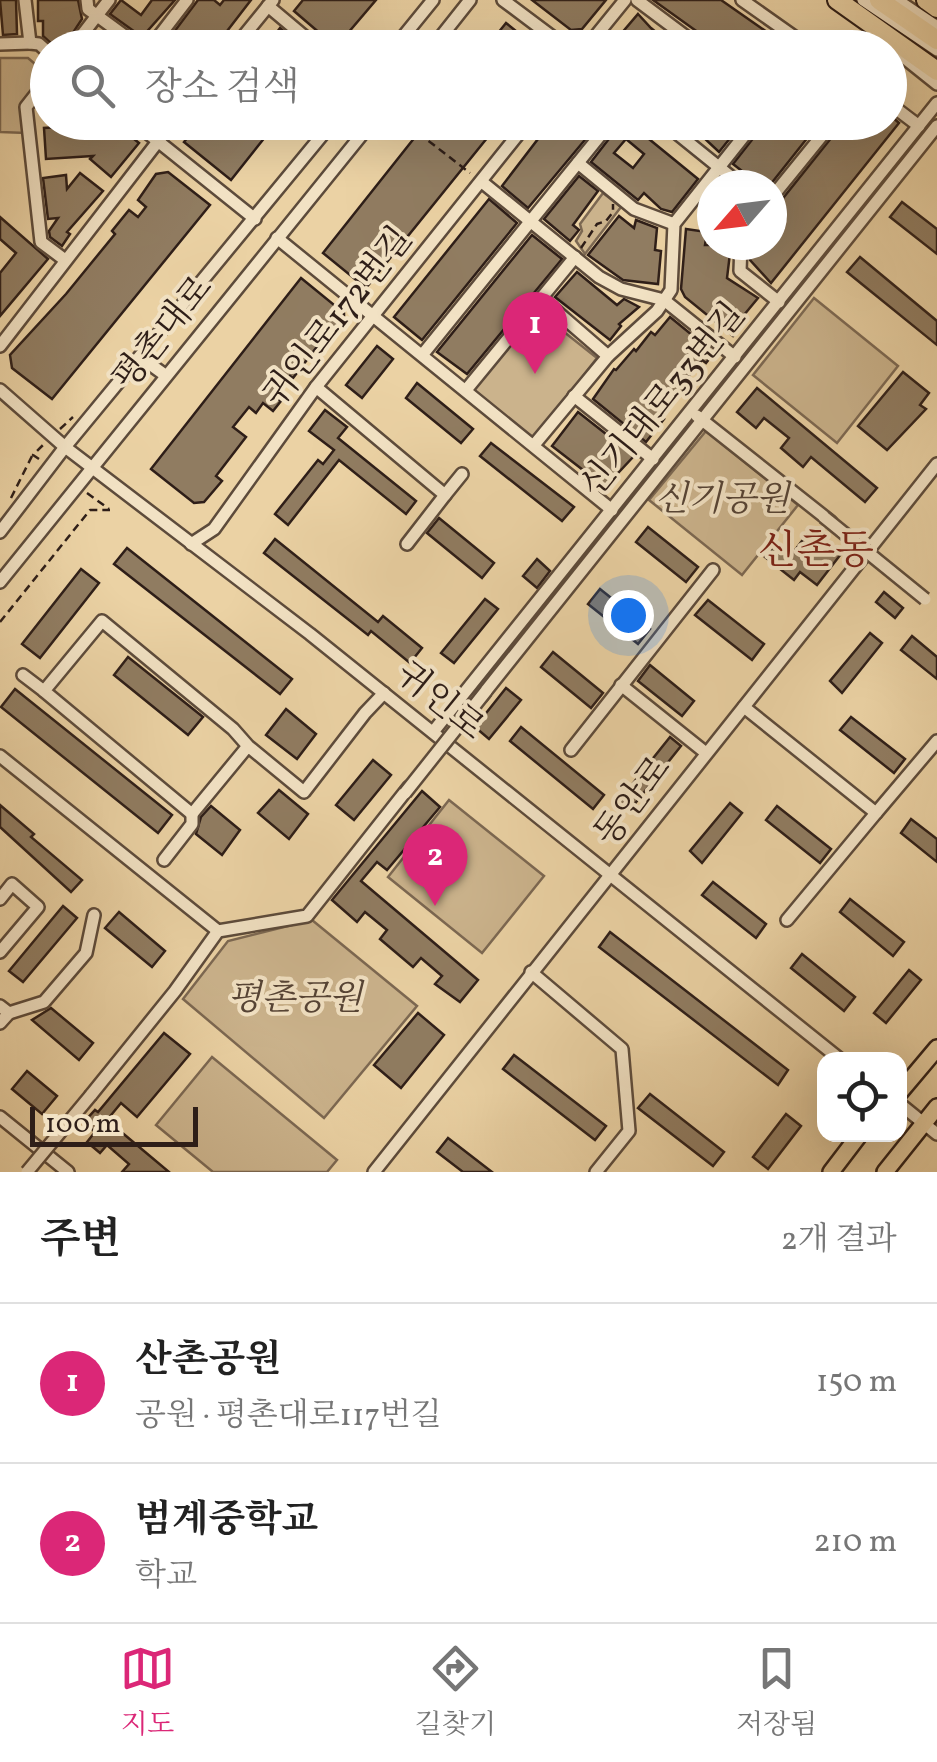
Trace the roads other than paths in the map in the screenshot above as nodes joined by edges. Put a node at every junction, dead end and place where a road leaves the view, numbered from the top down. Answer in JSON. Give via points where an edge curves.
{"nodes":[{"id":1,"x":25,"y":0,"type":"edge"},
{"id":2,"x":87,"y":0,"type":"edge"},
{"id":3,"x":110,"y":0,"type":"edge"},
{"id":4,"x":188,"y":0,"type":"edge"},
{"id":5,"x":433,"y":0,"type":"edge"},
{"id":6,"x":470,"y":0,"type":"edge"},
{"id":7,"x":503,"y":0,"type":"edge"},
{"id":8,"x":625,"y":0,"type":"edge"},
{"id":9,"x":638,"y":0,"type":"edge"},
{"id":10,"x":742,"y":0,"type":"edge"},
{"id":11,"x":834,"y":0,"type":"edge"},
{"id":12,"x":863,"y":0,"type":"edge"},
{"id":13,"x":880,"y":0,"type":"edge"},
{"id":14,"x":897,"y":0,"type":"edge"},
{"id":15,"x":926,"y":0,"type":"edge"},
{"id":16,"x":270,"y":3,"type":"edge"},
{"id":17,"x":937,"y":8,"type":"edge"},
{"id":18,"x":97,"y":15,"type":"junction"},
{"id":19,"x":937,"y":27,"type":"edge"},
{"id":20,"x":86,"y":30,"type":"edge"},
{"id":21,"x":117,"y":30,"type":"edge"},
{"id":22,"x":164,"y":30,"type":"edge"},
{"id":23,"x":248,"y":30,"type":"edge"},
{"id":24,"x":299,"y":30,"type":"edge"},
{"id":25,"x":409,"y":30,"type":"edge"},
{"id":26,"x":446,"y":30,"type":"edge"},
{"id":27,"x":543,"y":30,"type":"edge"},
{"id":28,"x":601,"y":30,"type":"edge"},
{"id":29,"x":678,"y":30,"type":"edge"},
{"id":30,"x":784,"y":30,"type":"edge"},
{"id":31,"x":871,"y":30,"type":"edge"},
{"id":32,"x":878,"y":30,"type":"edge"},
{"id":33,"x":937,"y":40,"type":"edge"},
{"id":34,"x":30,"y":43,"type":"joint"},
{"id":35,"x":0,"y":44,"type":"edge"},
{"id":36,"x":907,"y":50,"type":"edge"},
{"id":37,"x":937,"y":50,"type":"edge"},
{"id":38,"x":907,"y":60,"type":"edge"},
{"id":39,"x":937,"y":71,"type":"edge"},
{"id":40,"x":937,"y":84,"type":"edge"},
{"id":41,"x":30,"y":102,"type":"edge"},
{"id":42,"x":937,"y":103,"type":"edge"},
{"id":43,"x":907,"y":117,"type":"edge"},
{"id":44,"x":919,"y":126,"type":"junction"},
{"id":45,"x":937,"y":126,"type":"edge"},
{"id":46,"x":156,"y":140,"type":"edge"},
{"id":47,"x":319,"y":140,"type":"edge"},
{"id":48,"x":357,"y":140,"type":"edge"},
{"id":49,"x":514,"y":140,"type":"edge"},
{"id":50,"x":597,"y":140,"type":"edge"},
{"id":51,"x":684,"y":140,"type":"edge"},
{"id":52,"x":742,"y":140,"type":"edge"},
{"id":53,"x":818,"y":140,"type":"edge"},
{"id":54,"x":158,"y":142,"type":"junction"},
{"id":55,"x":578,"y":163,"type":"junction"},
{"id":56,"x":720,"y":169,"type":"junction"},
{"id":57,"x":787,"y":178,"type":"edge"},
{"id":58,"x":482,"y":182,"type":"junction"},
{"id":59,"x":255,"y":219,"type":"junction"},
{"id":60,"x":531,"y":222,"type":"junction"},
{"id":61,"x":674,"y":224,"type":"junction"},
{"id":62,"x":277,"y":238,"type":"junction"},
{"id":63,"x":574,"y":257,"type":"junction"},
{"id":64,"x":65,"y":260,"type":"junction"},
{"id":65,"x":740,"y":260,"type":"edge"},
{"id":66,"x":541,"y":298,"type":"junction"},
{"id":67,"x":664,"y":300,"type":"junction"},
{"id":68,"x":779,"y":302,"type":"junction"},
{"id":69,"x":374,"y":316,"type":"junction"},
{"id":70,"x":0,"y":346,"type":"edge"},
{"id":71,"x":423,"y":354,"type":"junction"},
{"id":72,"x":608,"y":356,"type":"junction"},
{"id":73,"x":734,"y":357,"type":"junction"},
{"id":74,"x":140,"y":358,"type":"junction"},
{"id":75,"x":165,"y":376,"type":"junction"},
{"id":76,"x":316,"y":387,"type":"junction"},
{"id":77,"x":0,"y":390,"type":"edge"},
{"id":78,"x":466,"y":390,"type":"junction"},
{"id":79,"x":574,"y":396,"type":"junction"},
{"id":80,"x":691,"y":412,"type":"junction"},
{"id":81,"x":702,"y":420,"type":"junction"},
{"id":82,"x":534,"y":444,"type":"junction"},
{"id":83,"x":65,"y":447,"type":"junction"},
{"id":84,"x":654,"y":459,"type":"junction"},
{"id":85,"x":937,"y":464,"type":"edge"},
{"id":86,"x":92,"y":468,"type":"junction"},
{"id":87,"x":462,"y":474,"type":"dead end"},
{"id":88,"x":445,"y":495,"type":"junction"},
{"id":89,"x":612,"y":510,"type":"junction"},
{"id":90,"x":824,"y":518,"type":"junction"},
{"id":91,"x":0,"y":532,"type":"edge"},
{"id":92,"x":854,"y":540,"type":"dead end"},
{"id":93,"x":192,"y":544,"type":"junction"},
{"id":94,"x":407,"y":544,"type":"dead end"},
{"id":95,"x":882,"y":565,"type":"dead end"},
{"id":96,"x":714,"y":570,"type":"dead end"},
{"id":97,"x":0,"y":582,"type":"edge"},
{"id":98,"x":924,"y":599,"type":"junction"},
{"id":99,"x":937,"y":609,"type":"edge"},
{"id":100,"x":24,"y":675,"type":"dead end"},
{"id":101,"x":622,"y":685,"type":"junction"},
{"id":102,"x":44,"y":691,"type":"junction"},
{"id":103,"x":486,"y":691,"type":"junction"},
{"id":104,"x":384,"y":694,"type":"junction"},
{"id":105,"x":744,"y":707,"type":"junction"},
{"id":106,"x":460,"y":724,"type":"dead end"},
{"id":107,"x":433,"y":732,"type":"junction"},
{"id":108,"x":937,"y":741,"type":"edge"},
{"id":109,"x":248,"y":746,"type":"junction"},
{"id":110,"x":571,"y":750,"type":"dead end"},
{"id":111,"x":706,"y":753,"type":"junction"},
{"id":112,"x":0,"y":756,"type":"edge"},
{"id":113,"x":426,"y":762,"type":"dead end"},
{"id":114,"x":405,"y":793,"type":"junction"},
{"id":115,"x":876,"y":813,"type":"junction"},
{"id":116,"x":192,"y":814,"type":"junction"},
{"id":117,"x":164,"y":860,"type":"dead end"},
{"id":118,"x":612,"y":876,"type":"junction"},
{"id":119,"x":0,"y":899,"type":"edge"},
{"id":120,"x":94,"y":915,"type":"dead end"},
{"id":121,"x":786,"y":920,"type":"dead end"},
{"id":122,"x":218,"y":931,"type":"junction"},
{"id":123,"x":0,"y":952,"type":"edge"},
{"id":124,"x":530,"y":972,"type":"junction"},
{"id":125,"x":3,"y":1014,"type":"edge"},
{"id":126,"x":937,"y":1048,"type":"edge"},
{"id":127,"x":832,"y":1052,"type":"edge"},
{"id":128,"x":907,"y":1084,"type":"edge"},
{"id":129,"x":937,"y":1106,"type":"edge"},
{"id":130,"x":907,"y":1110,"type":"edge"},
{"id":131,"x":0,"y":1117,"type":"edge"},
{"id":132,"x":930,"y":1128,"type":"edge"},
{"id":133,"x":854,"y":1142,"type":"edge"},
{"id":134,"x":27,"y":1172,"type":"edge"},
{"id":135,"x":68,"y":1172,"type":"edge"},
{"id":136,"x":374,"y":1172,"type":"edge"},
{"id":137,"x":596,"y":1172,"type":"edge"},
{"id":138,"x":831,"y":1172,"type":"edge"},
{"id":139,"x":884,"y":1172,"type":"edge"}],
"edges":[{"from":1,"to":34,"type":"street"},
{"from":2,"to":18,"type":"street"},
{"from":3,"to":18,"type":"street"},
{"from":4,"to":22,"type":"street"},
{"from":5,"to":25,"type":"street"},
{"from":6,"to":26,"type":"street"},
{"from":7,"to":27,"type":"street"},
{"from":8,"to":28,"type":"street"},
{"from":9,"to":29,"type":"street"},
{"from":10,"to":30,"type":"street"},
{"from":11,"to":31,"type":"street"},
{"from":11,"to":32,"type":"highway"},
{"from":12,"to":37,"type":"street"},
{"from":13,"to":33,"type":"highway"},
{"from":14,"to":19,"type":"street"},
{"from":15,"to":17,"type":"highway"},
{"from":16,"to":23,"type":"street"},
{"from":16,"to":24,"type":"street"},
{"from":18,"to":20,"type":"street"},
{"from":18,"to":21,"type":"street"},
{"from":34,"to":35,"type":"street"},
{"from":36,"to":39,"type":"highway"},
{"from":38,"to":40,"type":"street"},
{"from":41,"to":64,"type":"street","via":[[41,242]]},
{"from":42,"to":44,"type":"street","name":"신기대로33번길"},
{"from":43,"to":44,"type":"street"},
{"from":44,"to":68,"type":"street","name":"신기대로33번길"},
{"from":45,"to":81,"type":"street"},
{"from":46,"to":54,"type":"street"},
{"from":47,"to":59,"type":"street","name":"평촌대로"},
{"from":48,"to":62,"type":"street","name":"평촌대로"},
{"from":49,"to":58,"type":"street","name":"귀인로172번길"},
{"from":50,"to":55,"type":"street"},
{"from":51,"to":56,"type":"street"},
{"from":52,"to":56,"type":"street"},
{"from":53,"to":57,"type":"street"},
{"from":54,"to":59,"type":"street"},
{"from":54,"to":64,"type":"street"},
{"from":55,"to":60,"type":"street"},
{"from":55,"to":61,"type":"street","via":[[634,209]]},
{"from":56,"to":61,"type":"street"},
{"from":58,"to":60,"type":"street"},
{"from":58,"to":69,"type":"street","name":"귀인로172번길"},
{"from":59,"to":74,"type":"street","name":"평촌대로"},
{"from":60,"to":63,"type":"street"},
{"from":60,"to":71,"type":"street"},
{"from":61,"to":67,"type":"street","via":[[671,290]]},
{"from":62,"to":69,"type":"street"},
{"from":62,"to":75,"type":"street","name":"평촌대로"},
{"from":63,"to":66,"type":"street"},
{"from":63,"to":67,"type":"street","via":[[621,289]]},
{"from":64,"to":70,"type":"street"},
{"from":65,"to":68,"type":"street","via":[[740,271]]},
{"from":66,"to":72,"type":"street"},
{"from":66,"to":78,"type":"street"},
{"from":67,"to":72,"type":"street"},
{"from":67,"to":73,"type":"street"},
{"from":68,"to":73,"type":"street","name":"신기대로33번길"},
{"from":69,"to":71,"type":"street"},
{"from":69,"to":76,"type":"street","name":"귀인로172번길"},
{"from":71,"to":78,"type":"street"},
{"from":72,"to":79,"type":"street"},
{"from":73,"to":80,"type":"street","name":"신기대로33번길"},
{"from":74,"to":75,"type":"street"},
{"from":74,"to":83,"type":"street","name":"평촌대로"},
{"from":75,"to":86,"type":"street","name":"평촌대로"},
{"from":76,"to":88,"type":"street"},
{"from":76,"to":93,"type":"street","name":"귀인로172번길","via":[[214,529]]},
{"from":77,"to":83,"type":"street","name":"귀인로"},
{"from":78,"to":82,"type":"street"},
{"from":79,"to":82,"type":"street"},
{"from":79,"to":84,"type":"street"},
{"from":80,"to":81,"type":"street"},
{"from":80,"to":84,"type":"street","name":"신기대로33번길"},
{"from":81,"to":90,"type":"street"},
{"from":81,"to":103,"type":"street"},
{"from":82,"to":89,"type":"street"},
{"from":83,"to":86,"type":"street","name":"귀인로"},
{"from":83,"to":91,"type":"street","name":"평촌대로"},
{"from":84,"to":89,"type":"street","name":"신기대로33번길"},
{"from":85,"to":105,"type":"street","name":"동안로"},
{"from":86,"to":93,"type":"street","name":"귀인로"},
{"from":86,"to":97,"type":"street","name":"평촌대로"},
{"from":87,"to":88,"type":"street"},
{"from":88,"to":94,"type":"street"},
{"from":89,"to":107,"type":"street","name":"신기대로33번길"},
{"from":90,"to":92,"type":"street"},
{"from":90,"to":98,"type":"street","bridge":true},
{"from":93,"to":104,"type":"street","name":"귀인로"},
{"from":95,"to":98,"type":"street"},
{"from":96,"to":101,"type":"street"},
{"from":98,"to":99,"type":"street"},
{"from":100,"to":102,"type":"street"},
{"from":101,"to":110,"type":"street"},
{"from":101,"to":111,"type":"street"},
{"from":102,"to":109,"type":"street","via":[[102,620]]},
{"from":102,"to":116,"type":"street"},
{"from":103,"to":106,"type":"street"},
{"from":103,"to":114,"type":"street","bridge":true},
{"from":104,"to":107,"type":"street","name":"귀인로"},
{"from":104,"to":109,"type":"street","via":[[304,792]]},
{"from":105,"to":111,"type":"street","name":"동안로"},
{"from":105,"to":115,"type":"street"},
{"from":107,"to":118,"type":"street","name":"귀인로"},
{"from":108,"to":115,"type":"street"},
{"from":109,"to":116,"type":"street"},
{"from":111,"to":118,"type":"street","name":"동안로"},
{"from":112,"to":122,"type":"street"},
{"from":113,"to":114,"type":"street"},
{"from":114,"to":122,"type":"street","via":[[308,916]]},
{"from":115,"to":121,"type":"street"},
{"from":116,"to":117,"type":"street","via":[[192,824]]},
{"from":118,"to":124,"type":"street","name":"동안로"},
{"from":118,"to":127,"type":"street","name":"귀인로"},
{"from":119,"to":123,"type":"street","via":[[12,884],[38,907]]},
{"from":120,"to":125,"type":"street","via":[[86,953],[44,1002]]},
{"from":122,"to":134,"type":"street","bridge":true},
{"from":124,"to":136,"type":"street","name":"동안로"},
{"from":124,"to":137,"type":"street","via":[[622,1049],[628,1131]]},
{"from":126,"to":128,"type":"main road"},
{"from":129,"to":132,"type":"main road"},
{"from":130,"to":132,"type":"street"},
{"from":131,"to":135,"type":"street"},
{"from":132,"to":139,"type":"main road"},
{"from":133,"to":138,"type":"main road"}]}
